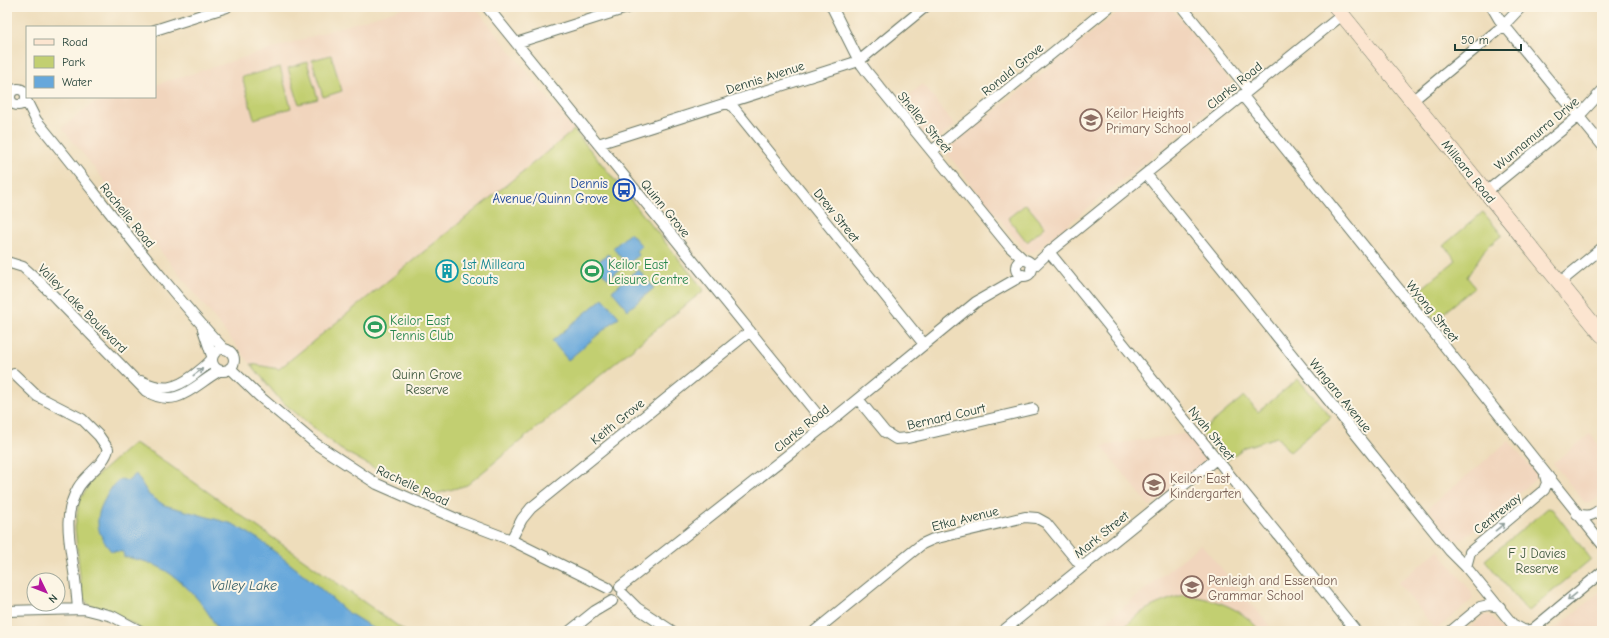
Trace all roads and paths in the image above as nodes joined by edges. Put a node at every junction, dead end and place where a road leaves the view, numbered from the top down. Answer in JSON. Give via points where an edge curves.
{"nodes":[{"id":1,"x":227,"y":7,"type":"edge"},
{"id":2,"x":487,"y":7,"type":"edge"},
{"id":3,"x":630,"y":7,"type":"edge"},
{"id":4,"x":832,"y":7,"type":"edge"},
{"id":5,"x":925,"y":7,"type":"edge"},
{"id":6,"x":1109,"y":7,"type":"edge"},
{"id":7,"x":1182,"y":7,"type":"edge"},
{"id":8,"x":1492,"y":7,"type":"edge"},
{"id":9,"x":1521,"y":7,"type":"edge"},
{"id":10,"x":1339,"y":11,"type":"edge"},
{"id":11,"x":1504,"y":25,"type":"junction"},
{"id":12,"x":156,"y":30,"type":"edge"},
{"id":13,"x":516,"y":43,"type":"junction"},
{"id":14,"x":859,"y":61,"type":"junction"},
{"id":15,"x":1602,"y":91,"type":"edge"},
{"id":16,"x":1245,"y":93,"type":"junction"},
{"id":17,"x":16,"y":98,"type":"edge"},
{"id":18,"x":1412,"y":101,"type":"junction"},
{"id":19,"x":729,"y":102,"type":"junction"},
{"id":20,"x":1579,"y":116,"type":"junction"},
{"id":21,"x":598,"y":144,"type":"junction"},
{"id":22,"x":1602,"y":145,"type":"edge"},
{"id":23,"x":932,"y":151,"type":"junction"},
{"id":24,"x":1146,"y":174,"type":"junction"},
{"id":25,"x":1486,"y":192,"type":"junction"},
{"id":26,"x":1602,"y":248,"type":"edge"},
{"id":27,"x":1049,"y":252,"type":"junction"},
{"id":28,"x":7,"y":262,"type":"edge"},
{"id":29,"x":1023,"y":266,"type":"junction"},
{"id":30,"x":1559,"y":283,"type":"junction"},
{"id":31,"x":201,"y":325,"type":"junction"},
{"id":32,"x":750,"y":331,"type":"junction"},
{"id":33,"x":1602,"y":335,"type":"edge"},
{"id":34,"x":924,"y":344,"type":"junction"},
{"id":35,"x":223,"y":348,"type":"junction"},
{"id":36,"x":211,"y":358,"type":"junction"},
{"id":37,"x":230,"y":368,"type":"junction"},
{"id":38,"x":219,"y":370,"type":"junction"},
{"id":39,"x":14,"y":374,"type":"dead end"},
{"id":40,"x":137,"y":380,"type":"junction"},
{"id":41,"x":177,"y":385,"type":"junction"},
{"id":42,"x":179,"y":396,"type":"junction"},
{"id":43,"x":858,"y":399,"type":"junction"},
{"id":44,"x":1033,"y":409,"type":"dead end"},
{"id":45,"x":826,"y":425,"type":"junction"},
{"id":46,"x":1216,"y":459,"type":"junction"},
{"id":47,"x":1542,"y":470,"type":"junction"},
{"id":48,"x":1561,"y":493,"type":"junction"},
{"id":49,"x":1541,"y":494,"type":"junction"},
{"id":50,"x":1599,"y":510,"type":"edge"},
{"id":51,"x":1577,"y":514,"type":"junction"},
{"id":52,"x":1591,"y":532,"type":"junction"},
{"id":53,"x":511,"y":540,"type":"junction"},
{"id":54,"x":1446,"y":543,"type":"junction"},
{"id":55,"x":1602,"y":544,"type":"edge"},
{"id":56,"x":1470,"y":552,"type":"junction"},
{"id":57,"x":1082,"y":567,"type":"junction"},
{"id":58,"x":1466,"y":567,"type":"junction"},
{"id":59,"x":1602,"y":572,"type":"edge"},
{"id":60,"x":1483,"y":588,"type":"junction"},
{"id":61,"x":615,"y":594,"type":"junction"},
{"id":62,"x":1480,"y":607,"type":"junction"},
{"id":63,"x":1500,"y":607,"type":"junction"},
{"id":64,"x":78,"y":609,"type":"junction"},
{"id":65,"x":7,"y":611,"type":"edge"},
{"id":66,"x":1516,"y":628,"type":"edge"},
{"id":67,"x":1530,"y":630,"type":"edge"},
{"id":68,"x":140,"y":631,"type":"edge"},
{"id":69,"x":570,"y":631,"type":"edge"},
{"id":70,"x":672,"y":631,"type":"edge"},
{"id":71,"x":815,"y":631,"type":"edge"},
{"id":72,"x":1003,"y":631,"type":"edge"},
{"id":73,"x":1356,"y":631,"type":"edge"},
{"id":74,"x":1450,"y":631,"type":"edge"}],
"edges":[{"from":1,"to":12,"type":"street"},
{"from":2,"to":13,"type":"street","name":"Quinn Grove"},
{"from":3,"to":13,"type":"street"},
{"from":4,"to":14,"type":"street","name":"Shelley Street"},
{"from":5,"to":14,"type":"street","name":"Dennis Avenue"},
{"from":6,"to":23,"type":"street","name":"Ronald Grove"},
{"from":7,"to":16,"type":"street","name":"Wyong Street"},
{"from":8,"to":11,"type":"street"},
{"from":9,"to":11,"type":"street"},
{"from":10,"to":16,"type":"street","name":"Clarks Road"},
{"from":10,"to":18,"type":"main road","name":"Milleara Road"},
{"from":11,"to":18,"type":"street"},
{"from":11,"to":20,"type":"street"},
{"from":13,"to":21,"type":"street","name":"Quinn Grove"},
{"from":14,"to":19,"type":"street","name":"Dennis Avenue"},
{"from":14,"to":23,"type":"street","name":"Shelley Street"},
{"from":15,"to":20,"type":"street","name":"Wunnamurra Drive"},
{"from":16,"to":24,"type":"street","name":"Clarks Road"},
{"from":16,"to":47,"type":"street","name":"Wyong Street"},
{"from":17,"to":31,"type":"street","name":"Rachelle Road"},
{"from":18,"to":25,"type":"main road","name":"Milleara Road"},
{"from":19,"to":21,"type":"street","name":"Dennis Avenue"},
{"from":19,"to":34,"type":"street","name":"Drew Street"},
{"from":20,"to":22,"type":"street"},
{"from":20,"to":25,"type":"street","name":"Wunnamurra Drive"},
{"from":21,"to":32,"type":"street","name":"Quinn Grove"},
{"from":23,"to":29,"type":"street","name":"Shelley Street"},
{"from":24,"to":27,"type":"street","name":"Clarks Road"},
{"from":24,"to":54,"type":"street","name":"Wingara Avenue"},
{"from":25,"to":30,"type":"main road","name":"Milleara Road"},
{"from":26,"to":30,"type":"street"},
{"from":27,"to":29,"type":"street","name":"Clarks Road"},
{"from":27,"to":46,"type":"street","name":"Nyah Street"},
{"from":28,"to":40,"type":"street","name":"Valley Lake Boulevard","via":[[23,267],[40,282]]},
{"from":29,"to":34,"type":"street","name":"Clarks Road"},
{"from":30,"to":33,"type":"main road","name":"Milleara Road"},
{"from":31,"to":35,"type":"street","name":"Rachelle Road"},
{"from":31,"to":36,"type":"street","name":"Rachelle Road"},
{"from":32,"to":45,"type":"street","name":"Quinn Grove"},
{"from":32,"to":53,"type":"street","name":"Keith Grove","via":[[531,508]]},
{"from":34,"to":43,"type":"street","name":"Clarks Road"},
{"from":35,"to":36,"type":"street","via":[[216,350]]},
{"from":35,"to":37,"type":"street","via":[[233,355],[234,362]]},
{"from":36,"to":38,"type":"street","via":[[213,366]]},
{"from":41,"to":36,"type":"street","name":"Valley Lake Boulevard","one_way":true,"via":[[184,382]]},
{"from":37,"to":38,"type":"street"},
{"from":37,"to":53,"type":"street","name":"Rachelle Road","via":[[316,444],[377,484]]},
{"from":38,"to":42,"type":"street","name":"Valley Lake Boulevard"},
{"from":39,"to":64,"type":"street","via":[[37,396],[82,418],[108,449],[106,456],[78,487],[68,524]]},
{"from":40,"to":41,"type":"street","name":"Valley Lake Boulevard","via":[[154,387]]},
{"from":40,"to":42,"type":"street","name":"Valley Lake Boulevard","via":[[146,391],[156,397],[172,399]]},
{"from":41,"to":42,"type":"street"},
{"from":43,"to":44,"type":"street","name":"Bernard Court","via":[[884,432],[896,439]]},
{"from":43,"to":45,"type":"street","name":"Clarks Road"},
{"from":45,"to":61,"type":"street","name":"Clarks Road"},
{"from":46,"to":57,"type":"street","name":"Mark Street"},
{"from":46,"to":73,"type":"street","name":"Nyah Street"},
{"from":47,"to":48,"type":"street","name":"Wyong Street"},
{"from":47,"to":49,"type":"street","name":"Centreway","via":[[1547,483]]},
{"from":48,"to":49,"type":"street","name":"Centreway","via":[[1550,490]]},
{"from":48,"to":51,"type":"street","name":"Wyong Street"},
{"from":56,"to":49,"type":"street","name":"Centreway","one_way":true},
{"from":50,"to":51,"type":"street","via":[[1587,516]]},
{"from":50,"to":52,"type":"street","via":[[1591,522]]},
{"from":51,"to":52,"type":"street","name":"Wyong Street"},
{"from":52,"to":55,"type":"street","name":"Wyong Street"},
{"from":53,"to":61,"type":"street","name":"Rachelle Road"},
{"from":54,"to":56,"type":"street","name":"Centreway","via":[[1455,550]]},
{"from":54,"to":58,"type":"street","name":"Wingara Avenue","via":[[1450,551]]},
{"from":56,"to":58,"type":"street","name":"Centreway"},
{"from":57,"to":71,"type":"street","name":"Etka Avenue","via":[[1046,523],[1037,518],[1025,517],[933,539],[922,544]]},
{"from":57,"to":72,"type":"street","name":"Mark Street"},
{"from":58,"to":60,"type":"street","name":"Wingara Avenue"},
{"from":59,"to":67,"type":"street","one_way":true},
{"from":60,"to":62,"type":"street"},
{"from":60,"to":63,"type":"street","name":"Wingara Avenue"},
{"from":61,"to":69,"type":"street","name":"Clarks Road"},
{"from":61,"to":70,"type":"street","name":"Rachelle Road"},
{"from":62,"to":63,"type":"street"},
{"from":62,"to":74,"type":"street"},
{"from":63,"to":66,"type":"street","name":"Wingara Avenue"},
{"from":64,"to":65,"type":"street"},
{"from":64,"to":68,"type":"street","via":[[112,616]]},
{"from":66,"to":67,"type":"street"}]}
